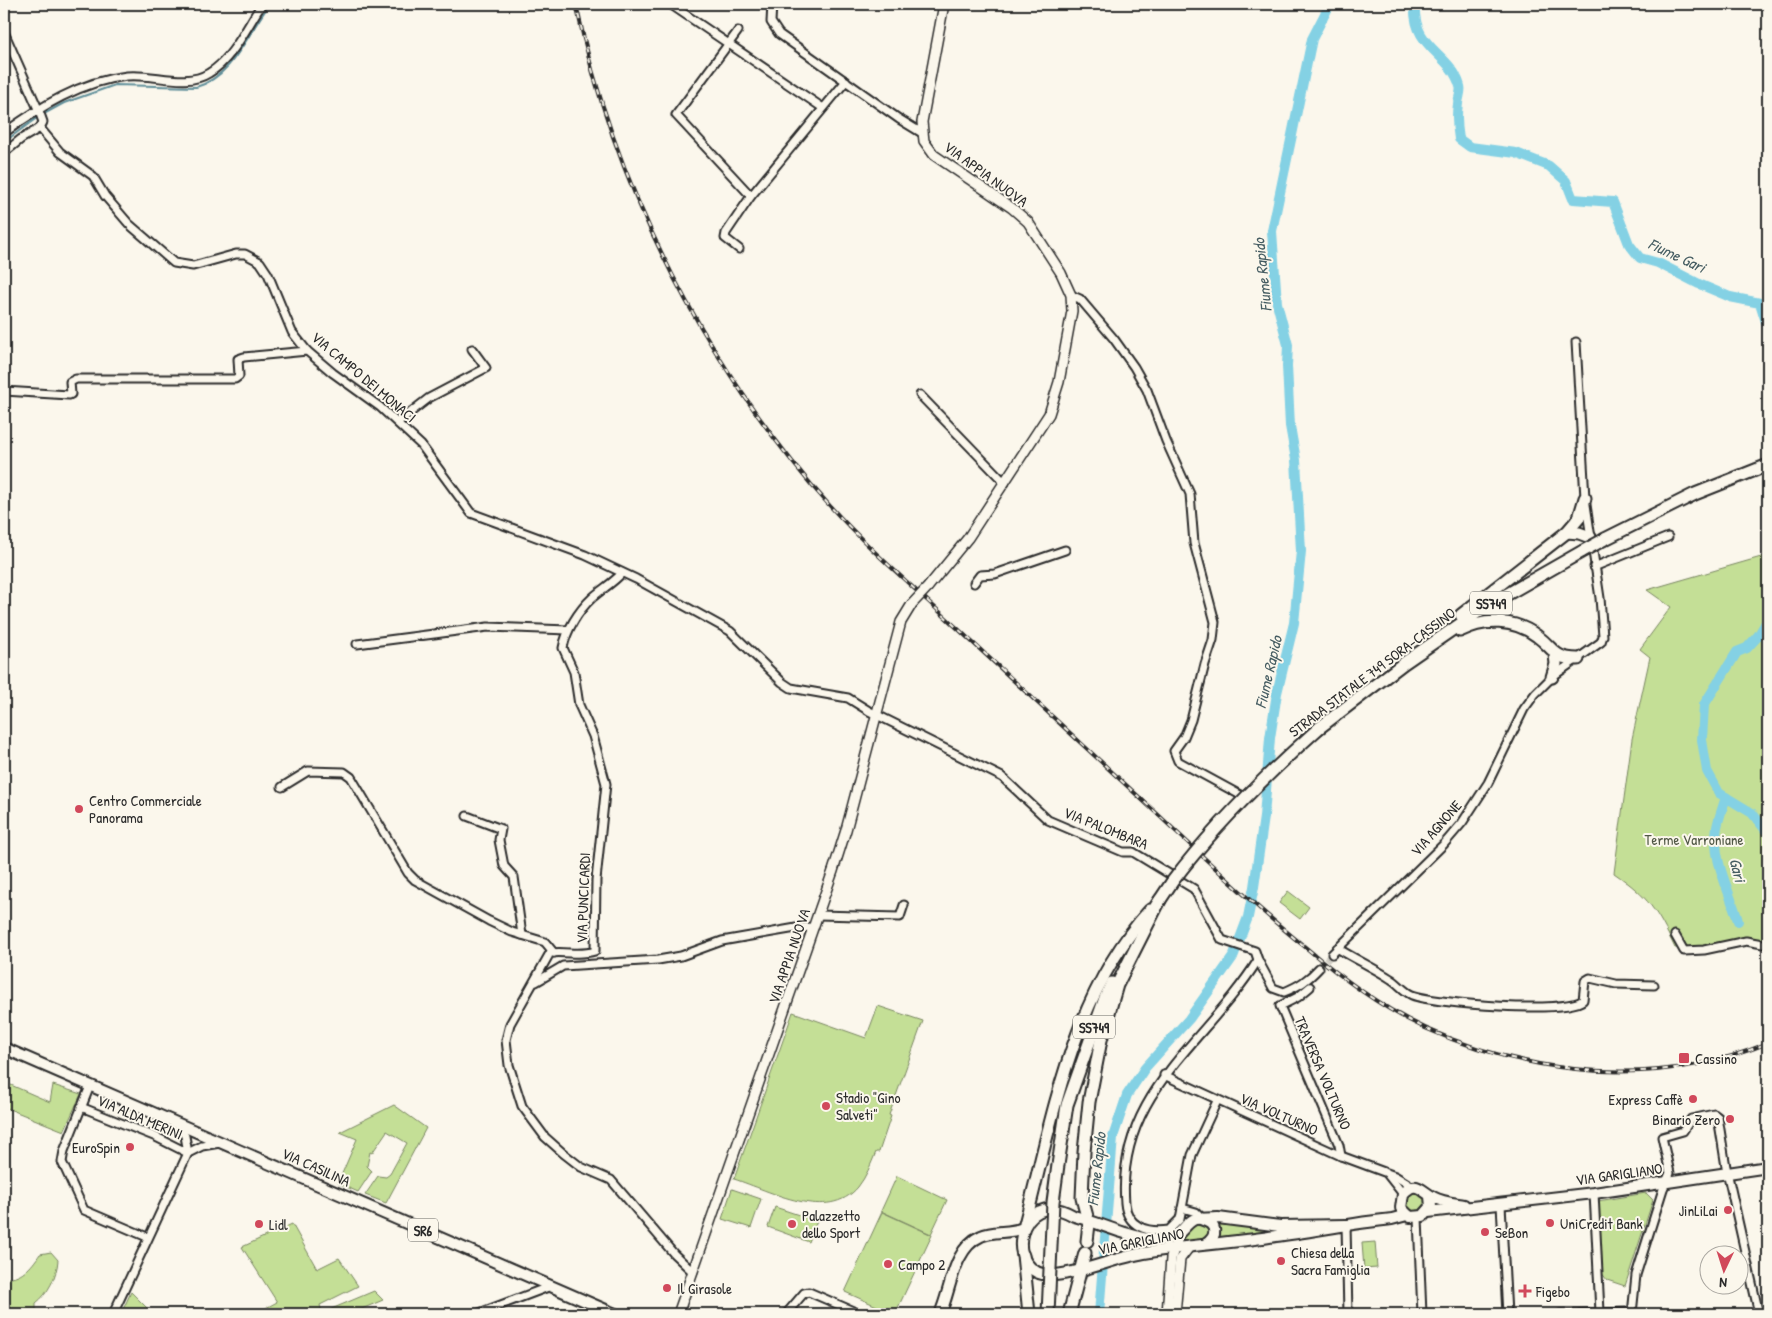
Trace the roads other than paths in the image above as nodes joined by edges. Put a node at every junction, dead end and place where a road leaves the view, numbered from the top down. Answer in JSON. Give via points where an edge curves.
{"nodes":[{"id":1,"x":262,"y":4,"type":"edge"},
{"id":2,"x":670,"y":4,"type":"edge"},
{"id":3,"x":772,"y":4,"type":"edge"},
{"id":4,"x":944,"y":4,"type":"edge"},
{"id":5,"x":738,"y":31,"type":"dead end"},
{"id":6,"x":4,"y":32,"type":"edge"},
{"id":7,"x":729,"y":43,"type":"junction"},
{"id":8,"x":846,"y":81,"type":"junction"},
{"id":9,"x":823,"y":108,"type":"junction"},
{"id":10,"x":38,"y":110,"type":"junction"},
{"id":11,"x":42,"y":125,"type":"junction"},
{"id":12,"x":4,"y":133,"type":"edge"},
{"id":13,"x":922,"y":133,"type":"junction"},
{"id":14,"x":4,"y":153,"type":"edge"},
{"id":15,"x":751,"y":196,"type":"junction"},
{"id":16,"x":740,"y":248,"type":"dead end"},
{"id":17,"x":1071,"y":295,"type":"junction"},
{"id":18,"x":1576,"y":342,"type":"dead end"},
{"id":19,"x":472,"y":349,"type":"dead end"},
{"id":20,"x":307,"y":351,"type":"junction"},
{"id":21,"x":4,"y":391,"type":"edge"},
{"id":22,"x":920,"y":395,"type":"dead end"},
{"id":23,"x":398,"y":422,"type":"junction"},
{"id":24,"x":1768,"y":464,"type":"edge"},
{"id":25,"x":1005,"y":483,"type":"junction"},
{"id":26,"x":1585,"y":498,"type":"junction"},
{"id":27,"x":1566,"y":532,"type":"junction"},
{"id":28,"x":1590,"y":537,"type":"junction"},
{"id":29,"x":1668,"y":537,"type":"dead end"},
{"id":30,"x":1065,"y":550,"type":"dead end"},
{"id":31,"x":1594,"y":567,"type":"junction"},
{"id":32,"x":622,"y":573,"type":"junction"},
{"id":33,"x":974,"y":583,"type":"dead end"},
{"id":34,"x":568,"y":630,"type":"junction"},
{"id":35,"x":357,"y":644,"type":"dead end"},
{"id":36,"x":1555,"y":655,"type":"junction"},
{"id":37,"x":1578,"y":659,"type":"junction"},
{"id":38,"x":1404,"y":663,"type":"junction"},
{"id":39,"x":1552,"y":677,"type":"junction"},
{"id":40,"x":873,"y":713,"type":"junction"},
{"id":41,"x":282,"y":787,"type":"dead end"},
{"id":42,"x":1244,"y":797,"type":"junction"},
{"id":43,"x":467,"y":816,"type":"dead end"},
{"id":44,"x":1160,"y":900,"type":"junction"},
{"id":45,"x":904,"y":905,"type":"dead end"},
{"id":46,"x":818,"y":915,"type":"junction"},
{"id":47,"x":814,"y":927,"type":"junction"},
{"id":48,"x":522,"y":934,"type":"junction"},
{"id":49,"x":1675,"y":935,"type":"dead end"},
{"id":50,"x":1768,"y":945,"type":"edge"},
{"id":51,"x":554,"y":953,"type":"junction"},
{"id":52,"x":1258,"y":960,"type":"junction"},
{"id":53,"x":1319,"y":968,"type":"tunnel mouth"},
{"id":54,"x":532,"y":985,"type":"junction"},
{"id":55,"x":1654,"y":985,"type":"dead end"},
{"id":56,"x":1310,"y":988,"type":"dead end"},
{"id":57,"x":5,"y":1050,"type":"edge"},
{"id":58,"x":1164,"y":1075,"type":"junction"},
{"id":59,"x":90,"y":1086,"type":"junction"},
{"id":60,"x":1217,"y":1101,"type":"junction"},
{"id":61,"x":82,"y":1108,"type":"junction"},
{"id":62,"x":177,"y":1123,"type":"junction"},
{"id":63,"x":197,"y":1132,"type":"junction"},
{"id":64,"x":186,"y":1142,"type":"junction"},
{"id":65,"x":223,"y":1143,"type":"junction"},
{"id":66,"x":195,"y":1149,"type":"junction"},
{"id":67,"x":188,"y":1153,"type":"junction"},
{"id":68,"x":1340,"y":1156,"type":"junction"},
{"id":69,"x":1768,"y":1166,"type":"edge"},
{"id":70,"x":1727,"y":1170,"type":"junction"},
{"id":71,"x":1385,"y":1174,"type":"junction"},
{"id":72,"x":1665,"y":1182,"type":"junction"},
{"id":73,"x":1413,"y":1187,"type":"junction"},
{"id":74,"x":1594,"y":1193,"type":"junction"},
{"id":75,"x":1430,"y":1196,"type":"junction"},
{"id":76,"x":1402,"y":1199,"type":"junction"},
{"id":77,"x":1501,"y":1205,"type":"junction"},
{"id":78,"x":1474,"y":1207,"type":"junction"},
{"id":79,"x":1182,"y":1208,"type":"junction"},
{"id":80,"x":1428,"y":1212,"type":"junction"},
{"id":81,"x":1074,"y":1216,"type":"junction"},
{"id":82,"x":1200,"y":1216,"type":"junction"},
{"id":83,"x":1412,"y":1216,"type":"junction"},
{"id":84,"x":1091,"y":1220,"type":"junction"},
{"id":85,"x":1372,"y":1221,"type":"junction"},
{"id":86,"x":1346,"y":1225,"type":"junction"},
{"id":87,"x":1024,"y":1226,"type":"junction"},
{"id":88,"x":1179,"y":1235,"type":"junction"},
{"id":89,"x":147,"y":1237,"type":"junction"},
{"id":90,"x":1087,"y":1241,"type":"junction"},
{"id":91,"x":1206,"y":1244,"type":"junction"},
{"id":92,"x":1190,"y":1246,"type":"junction"},
{"id":93,"x":1169,"y":1250,"type":"junction"},
{"id":94,"x":1022,"y":1252,"type":"junction"},
{"id":95,"x":1085,"y":1253,"type":"junction"},
{"id":96,"x":1171,"y":1260,"type":"joint"},
{"id":97,"x":1085,"y":1267,"type":"junction"},
{"id":98,"x":693,"y":1272,"type":"junction"},
{"id":99,"x":1062,"y":1274,"type":"junction"},
{"id":100,"x":551,"y":1286,"type":"junction"},
{"id":101,"x":1600,"y":1312,"type":"junction"},
{"id":102,"x":1632,"y":1313,"type":"edge"},
{"id":103,"x":113,"y":1314,"type":"edge"},
{"id":104,"x":477,"y":1314,"type":"edge"},
{"id":105,"x":615,"y":1314,"type":"edge"},
{"id":106,"x":678,"y":1314,"type":"edge"},
{"id":107,"x":786,"y":1314,"type":"edge"},
{"id":108,"x":860,"y":1314,"type":"edge"},
{"id":109,"x":940,"y":1314,"type":"edge"},
{"id":110,"x":945,"y":1314,"type":"edge"},
{"id":111,"x":1028,"y":1314,"type":"edge"},
{"id":112,"x":1048,"y":1314,"type":"edge"},
{"id":113,"x":1069,"y":1314,"type":"edge"},
{"id":114,"x":1168,"y":1314,"type":"edge"},
{"id":115,"x":1175,"y":1314,"type":"edge"},
{"id":116,"x":1348,"y":1314,"type":"edge"},
{"id":117,"x":1422,"y":1314,"type":"edge"},
{"id":118,"x":1507,"y":1314,"type":"edge"},
{"id":119,"x":1560,"y":1314,"type":"edge"},
{"id":120,"x":1759,"y":1314,"type":"edge"}],
"edges":[{"from":1,"to":10,"type":"street","via":[[223,61],[207,75],[190,80],[147,76],[115,78],[73,92]]},
{"from":2,"to":7,"type":"street"},
{"from":3,"to":8,"type":"street","via":[[771,22],[776,31]]},
{"from":4,"to":13,"type":"street"},
{"from":5,"to":7,"type":"street"},
{"from":6,"to":10,"type":"street","name":"VIA CAMPO DEI MONACI"},
{"from":7,"to":9,"type":"street"},
{"from":7,"to":15,"type":"street","via":[[676,115]]},
{"from":8,"to":9,"type":"street"},
{"from":8,"to":13,"type":"street"},
{"from":9,"to":15,"type":"street"},
{"from":10,"to":11,"type":"street","name":"VIA CAMPO DEI MONACI"},
{"from":10,"to":12,"type":"street"},
{"from":11,"to":14,"type":"street"},
{"from":11,"to":20,"type":"street","name":"VIA CAMPO DEI MONACI","via":[[60,152],[93,176],[129,224],[174,263],[193,266],[236,254],[245,254],[260,262],[292,332]]},
{"from":13,"to":17,"type":"street","name":"VIA APPIA NUOVA","via":[[934,155],[1028,222],[1061,273]]},
{"from":15,"to":16,"type":"street","via":[[726,233],[725,238]]},
{"from":17,"to":25,"type":"street","name":"VIA APPIA NUOVA","via":[[1070,322],[1054,403]]},
{"from":17,"to":42,"type":"street","via":[[1080,299],[1134,368],[1147,390],[1190,494],[1194,543],[1215,622],[1191,720],[1174,751],[1178,761]]},
{"from":18,"to":26,"type":"street"},
{"from":19,"to":23,"type":"street","via":[[486,368],[429,398]]},
{"from":20,"to":21,"type":"street","via":[[238,359],[239,376],[235,380],[76,379],[70,382],[71,394]]},
{"from":20,"to":23,"type":"street","name":"VIA CAMPO DEI MONACI"},
{"from":22,"to":25,"type":"street"},
{"from":23,"to":32,"type":"street","name":"VIA CAMPO DEI MONACI","via":[[421,444],[471,512],[585,555]]},
{"from":24,"to":38,"type":"highway","name":"STRADA STATALE 749 SORA-CASSINO","number":"SS749","bridge":true,"via":[[1695,494],[1583,551],[1485,607]]},
{"from":25,"to":40,"type":"street","name":"VIA APPIA NUOVA","bridge":true,"via":[[950,562],[912,604],[901,622]]},
{"from":26,"to":27,"type":"highway","via":[[1579,518]]},
{"from":26,"to":28,"type":"street"},
{"from":27,"to":28,"type":"highway"},
{"from":27,"to":38,"type":"highway"},
{"from":28,"to":31,"type":"street"},
{"from":29,"to":31,"type":"street"},
{"from":30,"to":33,"type":"street","via":[[995,574],[980,575]]},
{"from":31,"to":37,"type":"street","name":"VIA AGNONE","via":[[1603,636],[1601,642]]},
{"from":32,"to":34,"type":"street","via":[[592,599]]},
{"from":32,"to":40,"type":"street","name":"VIA CAMPO DEI MONACI","via":[[730,631],[791,688],[848,698]]},
{"from":34,"to":35,"type":"street","via":[[488,627]]},
{"from":34,"to":51,"type":"street","name":"VIA PUNCICARDI","via":[[563,648],[574,672],[579,705],[593,736],[606,784],[596,880],[595,951],[583,955],[565,951]]},
{"from":36,"to":37,"type":"highway"},
{"from":36,"to":38,"type":"highway","via":[[1537,636],[1516,626],[1478,623]]},
{"from":36,"to":39,"type":"highway"},
{"from":37,"to":39,"type":"street","name":"VIA AGNONE"},
{"from":38,"to":42,"type":"highway","name":"STRADA STATALE 749 SORA-CASSINO","number":"SS749","bridge":true,"via":[[1319,728]]},
{"from":39,"to":55,"type":"street","name":"VIA AGNONE","via":[[1524,709],[1504,754],[1462,823],[1335,951],[1392,979],[1411,995],[1452,1002],[1509,1007],[1573,1005],[1583,1000],[1585,981],[1590,978],[1616,984]]},
{"from":40,"to":46,"type":"street","name":"VIA APPIA NUOVA","via":[[846,830]]},
{"from":40,"to":52,"type":"street","name":"VIA PALOMBARA","via":[[1002,777],[1048,820],[1123,852],[1133,852],[1167,871],[1194,889],[1222,940],[1251,948],[1256,951]]},
{"from":41,"to":48,"type":"street","via":[[308,771],[344,772],[352,777],[415,880],[459,906]]},
{"from":42,"to":44,"type":"highway","name":"STRADA STATALE 749 SORA-CASSINO","number":"SS749","bridge":true,"via":[[1201,843]]},
{"from":43,"to":48,"type":"street","via":[[501,829],[499,840],[504,866],[514,877]]},
{"from":44,"to":84,"type":"highway","via":[[1117,985],[1101,1040],[1089,1102],[1084,1152],[1082,1198]]},
{"from":44,"to":87,"type":"highway","via":[[1122,946],[1089,1006],[1061,1083]]},
{"from":44,"to":112,"type":"highway","name":"STRADA STATALE 749 SORA-CASSINO","number":"SS749","bridge":true,"via":[[1105,998],[1067,1104],[1053,1202]]},
{"from":45,"to":46,"type":"street","via":[[900,917]]},
{"from":46,"to":47,"type":"street","name":"VIA APPIA NUOVA"},
{"from":47,"to":54,"type":"street","via":[[722,941],[666,958],[563,966]]},
{"from":47,"to":98,"type":"street","name":"VIA APPIA NUOVA"},
{"from":48,"to":51,"type":"street","via":[[546,942]]},
{"from":49,"to":50,"type":"street","via":[[1684,952],[1746,941]]},
{"from":51,"to":54,"type":"street","name":"VIA PUNCICARDI","via":[[550,954]]},
{"from":52,"to":53,"type":"street","name":"VIA PALOMBARA","via":[[1273,988],[1284,992],[1306,982]]},
{"from":52,"to":58,"type":"street","via":[[1241,987]]},
{"from":54,"to":98,"type":"street","name":"VIA PUNCICARDI","via":[[510,1024],[506,1040],[509,1065],[522,1106],[545,1137],[563,1153],[581,1167],[610,1180]]},
{"from":56,"to":68,"type":"street","name":"TRAVERSA VOLTURNO","via":[[1280,1006],[1339,1145]]},
{"from":57,"to":59,"type":"main road","name":"VIA CASILINA","number":"SR6"},
{"from":58,"to":60,"type":"street","name":"VIA VOLTURNO"},
{"from":58,"to":79,"type":"street","via":[[1141,1114],[1132,1140],[1124,1192],[1126,1211],[1137,1226],[1159,1231],[1175,1226]]},
{"from":59,"to":61,"type":"street"},
{"from":59,"to":62,"type":"main road","name":"VIA CASILINA","number":"SR6"},
{"from":60,"to":68,"type":"street","name":"VIA VOLTURNO"},
{"from":60,"to":79,"type":"street","via":[[1192,1155]]},
{"from":61,"to":67,"type":"street","name":"VIA ALDA MERINI"},
{"from":61,"to":89,"type":"street","via":[[62,1157],[81,1206],[92,1214]]},
{"from":62,"to":63,"type":"main road","name":"VIA CASILINA","number":"SR6"},
{"from":62,"to":64,"type":"street"},
{"from":63,"to":64,"type":"street"},
{"from":63,"to":65,"type":"main road","name":"VIA CASILINA","number":"SR6"},
{"from":63,"to":66,"type":"street"},
{"from":64,"to":67,"type":"street"},
{"from":65,"to":66,"type":"street"},
{"from":65,"to":100,"type":"main road","name":"VIA CASILINA","number":"SR6"},
{"from":66,"to":67,"type":"street"},
{"from":67,"to":89,"type":"street"},
{"from":68,"to":71,"type":"street","name":"VIA VOLTURNO"},
{"from":69,"to":70,"type":"main road","name":"VIA GARIGLIANO"},
{"from":70,"to":72,"type":"main road","name":"VIA GARIGLIANO"},
{"from":70,"to":72,"type":"street","via":[[1717,1115],[1691,1119],[1684,1132],[1662,1137],[1670,1173]]},
{"from":70,"to":120,"type":"street"},
{"from":71,"to":73,"type":"street","name":"VIA VOLTURNO"},
{"from":71,"to":76,"type":"street","name":"VIA VOLTURNO","via":[[1393,1180]]},
{"from":72,"to":74,"type":"main road","name":"VIA GARIGLIANO"},
{"from":72,"to":102,"type":"street","via":[[1636,1275]]},
{"from":73,"to":75,"type":"main road","name":"VIA GARIGLIANO","via":[[1423,1189]]},
{"from":73,"to":76,"type":"main road","name":"VIA GARIGLIANO"},
{"from":74,"to":77,"type":"main road","name":"VIA GARIGLIANO"},
{"from":74,"to":101,"type":"street"},
{"from":75,"to":78,"type":"main road","name":"VIA GARIGLIANO"},
{"from":75,"to":80,"type":"main road"},
{"from":76,"to":83,"type":"main road"},
{"from":76,"to":85,"type":"main road","name":"VIA GARIGLIANO","via":[[1393,1212]]},
{"from":77,"to":78,"type":"main road","name":"VIA GARIGLIANO"},
{"from":77,"to":118,"type":"street"},
{"from":78,"to":80,"type":"main road","name":"VIA GARIGLIANO"},
{"from":79,"to":82,"type":"street"},
{"from":80,"to":83,"type":"main road","name":"VIA GARIGLIANO"},
{"from":81,"to":84,"type":"main road","name":"VIA GARIGLIANO"},
{"from":81,"to":87,"type":"main road","via":[[1057,1208],[1048,1209],[1031,1217]]},
{"from":81,"to":90,"type":"main road","via":[[1081,1223]]},
{"from":82,"to":86,"type":"main road","name":"VIA GARIGLIANO","via":[[1280,1226]]},
{"from":82,"to":88,"type":"main road","name":"VIA GARIGLIANO","via":[[1190,1221]]},
{"from":82,"to":91,"type":"main road","name":"VIA GARIGLIANO","via":[[1211,1222],[1214,1228],[1211,1241]]},
{"from":83,"to":85,"type":"main road","name":"VIA GARIGLIANO"},
{"from":83,"to":117,"type":"street"},
{"from":84,"to":88,"type":"main road","name":"VIA GARIGLIANO","via":[[1147,1239],[1161,1240]]},
{"from":84,"to":90,"type":"highway"},
{"from":85,"to":86,"type":"main road","name":"VIA GARIGLIANO"},
{"from":86,"to":91,"type":"main road","name":"VIA GARIGLIANO"},
{"from":86,"to":116,"type":"street"},
{"from":87,"to":94,"type":"main road"},
{"from":87,"to":109,"type":"main road","via":[[1014,1232],[981,1236],[971,1242],[960,1258]]},
{"from":88,"to":93,"type":"street"},
{"from":89,"to":103,"type":"street"},
{"from":90,"to":95,"type":"main road"},
{"from":91,"to":92,"type":"main road","name":"VIA GARIGLIANO"},
{"from":92,"to":93,"type":"main road","name":"VIA GARIGLIANO"},
{"from":92,"to":115,"type":"street","via":[[1180,1259]]},
{"from":93,"to":96,"type":"main road"},
{"from":93,"to":97,"type":"main road","name":"VIA GARIGLIANO"},
{"from":94,"to":99,"type":"main road","via":[[1028,1263],[1043,1273]]},
{"from":94,"to":110,"type":"main road","via":[[1004,1238],[992,1237],[974,1246],[964,1259]]},
{"from":94,"to":111,"type":"highway"},
{"from":95,"to":97,"type":"highway"},
{"from":95,"to":99,"type":"main road","via":[[1078,1264]]},
{"from":96,"to":114,"type":"street"},
{"from":97,"to":99,"type":"main road","name":"VIA GARIGLIANO"},
{"from":97,"to":113,"type":"highway","via":[[1075,1285]]},
{"from":98,"to":106,"type":"street","name":"VIA APPIA NUOVA"},
{"from":100,"to":104,"type":"street"},
{"from":100,"to":105,"type":"main road","name":"VIA CASILINA","number":"SR6"},
{"from":101,"to":102,"type":"street"},
{"from":101,"to":119,"type":"street"},
{"from":107,"to":108,"type":"street","via":[[804,1293],[809,1292]]}]}
